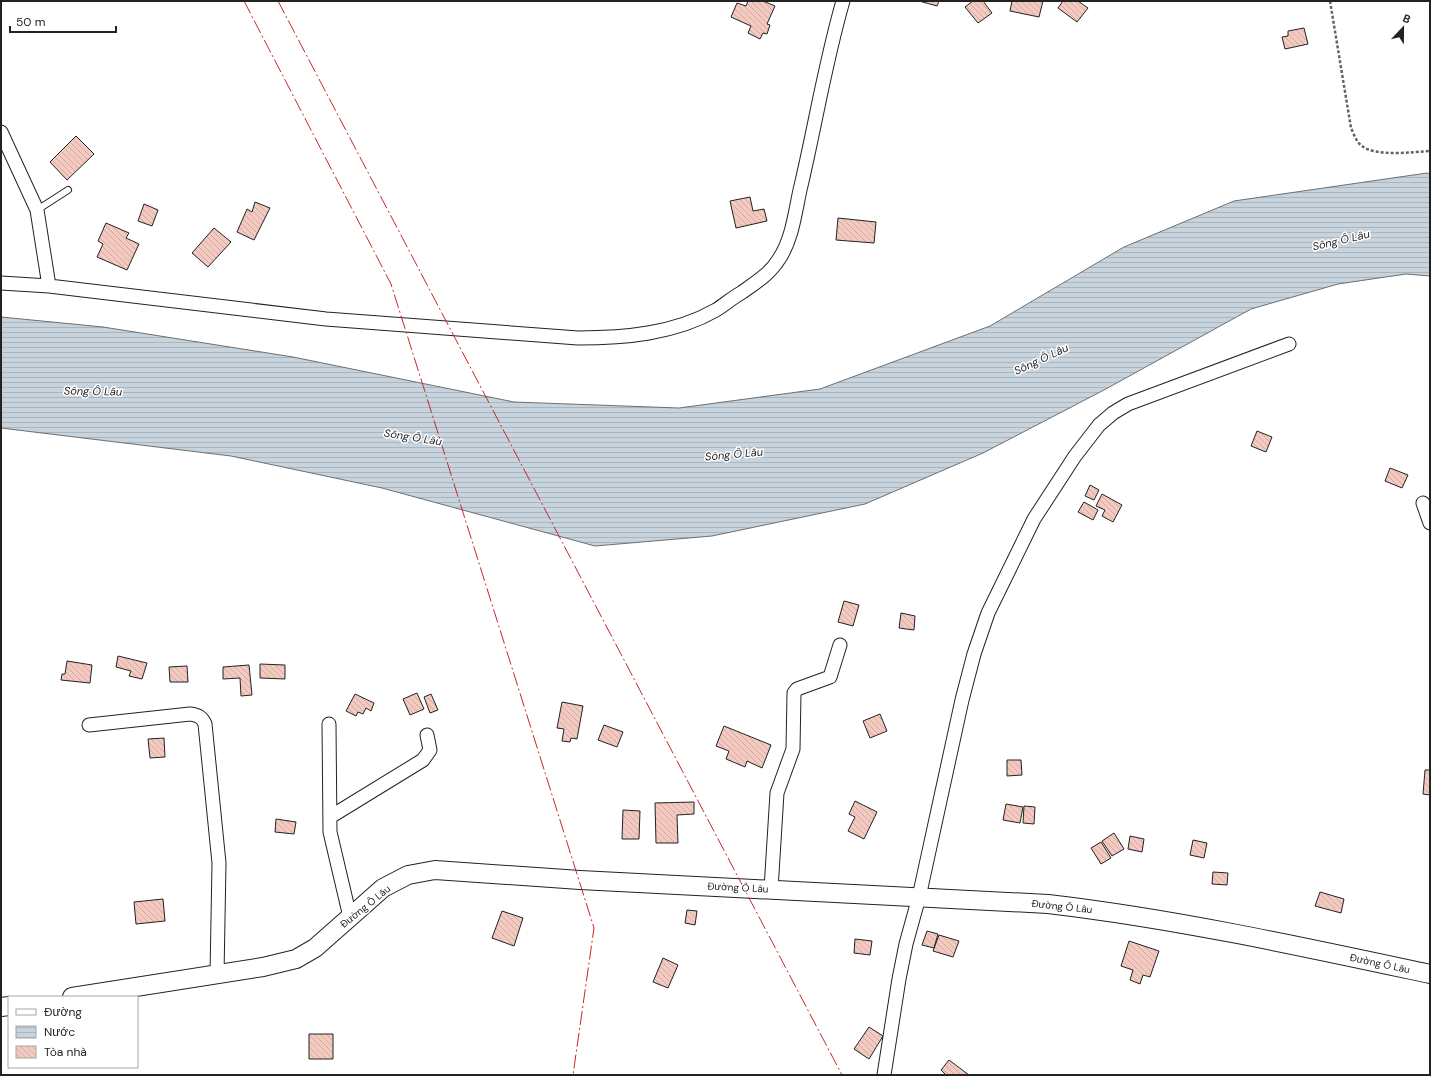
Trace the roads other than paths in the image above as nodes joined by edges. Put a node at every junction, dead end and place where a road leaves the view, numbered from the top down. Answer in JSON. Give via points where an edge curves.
{"nodes":[{"id":1,"x":843,"y":1,"type":"edge"},
{"id":2,"x":1,"y":132,"type":"edge"},
{"id":3,"x":68,"y":190,"type":"dead end"},
{"id":4,"x":37,"y":210,"type":"junction"},
{"id":5,"x":1,"y":283,"type":"edge"},
{"id":6,"x":49,"y":286,"type":"junction"},
{"id":7,"x":1289,"y":344,"type":"dead end"},
{"id":8,"x":1423,"y":503,"type":"dead end"},
{"id":9,"x":1430,"y":523,"type":"edge"},
{"id":10,"x":840,"y":645,"type":"dead end"},
{"id":11,"x":329,"y":724,"type":"dead end"},
{"id":12,"x":89,"y":725,"type":"dead end"},
{"id":13,"x":427,"y":735,"type":"dead end"},
{"id":14,"x":330,"y":817,"type":"junction"},
{"id":15,"x":771,"y":889,"type":"junction"},
{"id":16,"x":919,"y":896,"type":"junction"},
{"id":17,"x":350,"y":918,"type":"junction"},
{"id":18,"x":1430,"y":974,"type":"edge"},
{"id":19,"x":217,"y":975,"type":"junction"},
{"id":20,"x":79,"y":996,"type":"edge"},
{"id":21,"x":884,"y":1075,"type":"edge"}],
"edges":[{"from":1,"to":6,"type":"street","via":[[786,247],[773,268],[757,282],[715,310],[694,320],[646,334],[578,338],[326,320]]},
{"from":2,"to":4,"type":"street"},
{"from":3,"to":4,"type":"lane"},
{"from":4,"to":6,"type":"street"},
{"from":5,"to":6,"type":"street"},
{"from":7,"to":16,"type":"street","via":[[1128,404],[1099,425],[1075,456],[1034,519],[988,613],[962,700]]},
{"from":8,"to":9,"type":"street"},
{"from":10,"to":15,"type":"street","via":[[830,677],[797,689],[794,693],[793,749],[777,793]]},
{"from":11,"to":14,"type":"street"},
{"from":12,"to":19,"type":"street","via":[[190,714],[203,720],[219,863]]},
{"from":13,"to":14,"type":"street","via":[[430,750],[423,760]]},
{"from":14,"to":17,"type":"street","via":[[331,842]]},
{"from":15,"to":16,"type":"main road","name":"Đường Ô Lâu"},
{"from":15,"to":17,"type":"main road","name":"Đường Ô Lâu","via":[[436,870],[408,875],[383,888]]},
{"from":16,"to":18,"type":"main road","name":"Đường Ô Lâu","via":[[1102,910],[1316,949]]},
{"from":16,"to":21,"type":"street","via":[[899,979]]},
{"from":17,"to":19,"type":"main road","name":"Đường Ô Lâu","via":[[315,948],[296,959]]},
{"from":19,"to":20,"type":"main road","name":"Đường Ô Lâu"}]}
